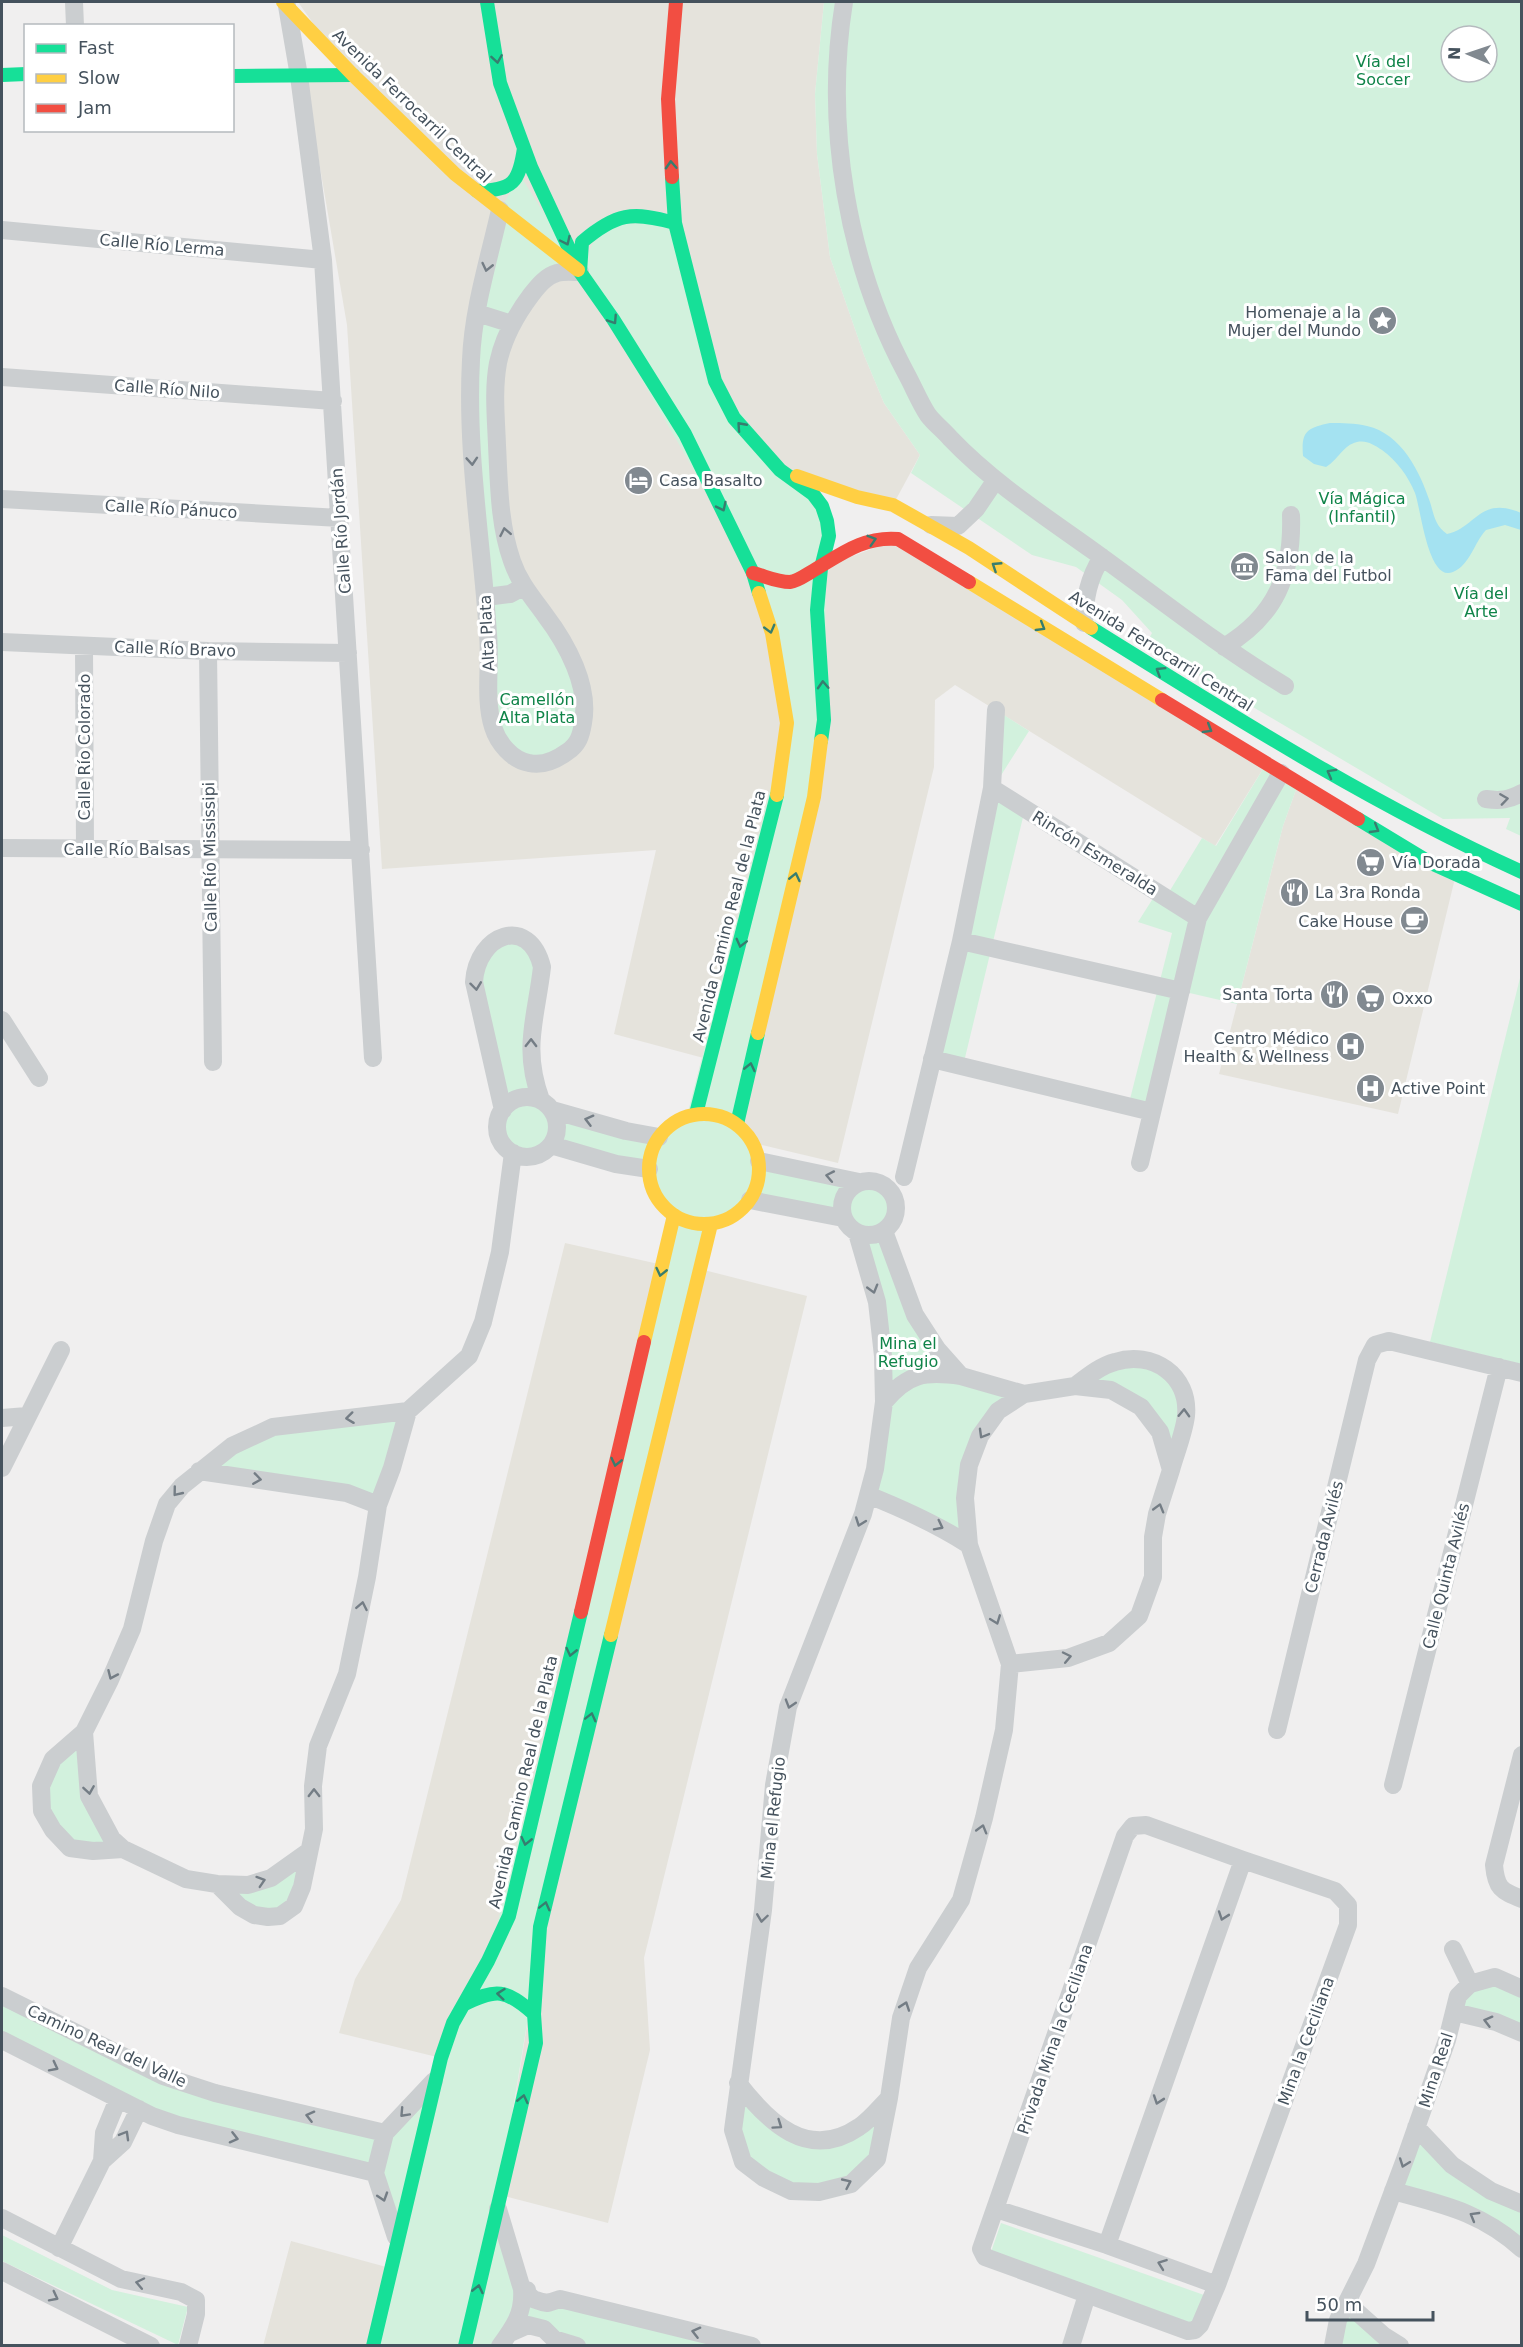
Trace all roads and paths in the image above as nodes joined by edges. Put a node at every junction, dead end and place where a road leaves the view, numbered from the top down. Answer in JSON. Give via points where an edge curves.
{"nodes":[{"id":1,"x":74,"y":2,"type":"edge"},
{"id":2,"x":487,"y":2,"type":"edge"},
{"id":3,"x":676,"y":2,"type":"edge"},
{"id":4,"x":844,"y":2,"type":"edge"},
{"id":5,"x":285,"y":4,"type":"edge"},
{"id":6,"x":75,"y":24,"type":"edge"},
{"id":7,"x":24,"y":74,"type":"edge"},
{"id":8,"x":2,"y":75,"type":"edge"},
{"id":9,"x":234,"y":75,"type":"edge"},
{"id":10,"x":353,"y":75,"type":"junction"},
{"id":11,"x":299,"y":76,"type":"junction"},
{"id":12,"x":524,"y":148,"type":"junction"},
{"id":13,"x":477,"y":191,"type":"junction"},
{"id":14,"x":500,"y":210,"type":"junction"},
{"id":15,"x":675,"y":223,"type":"junction"},
{"id":16,"x":2,"y":230,"type":"edge"},
{"id":17,"x":323,"y":260,"type":"junction"},
{"id":18,"x":580,"y":272,"type":"junction"},
{"id":19,"x":477,"y":313,"type":"junction"},
{"id":20,"x":512,"y":324,"type":"junction"},
{"id":21,"x":2,"y":377,"type":"edge"},
{"id":22,"x":333,"y":401,"type":"junction"},
{"id":23,"x":780,"y":470,"type":"junction"},
{"id":24,"x":995,"y":481,"type":"junction"},
{"id":25,"x":2,"y":499,"type":"edge"},
{"id":26,"x":1292,"y":515,"type":"dead end"},
{"id":27,"x":340,"y":518,"type":"junction"},
{"id":28,"x":928,"y":524,"type":"junction"},
{"id":29,"x":1102,"y":557,"type":"junction"},
{"id":30,"x":820,"y":567,"type":"junction"},
{"id":31,"x":753,"y":573,"type":"junction"},
{"id":32,"x":523,"y":587,"type":"junction"},
{"id":33,"x":486,"y":597,"type":"junction"},
{"id":34,"x":1084,"y":623,"type":"junction"},
{"id":35,"x":2,"y":642,"type":"edge"},
{"id":36,"x":84,"y":646,"type":"junction"},
{"id":37,"x":1224,"y":646,"type":"junction"},
{"id":38,"x":208,"y":651,"type":"junction"},
{"id":39,"x":348,"y":652,"type":"junction"},
{"id":40,"x":1285,"y":686,"type":"dead end"},
{"id":41,"x":996,"y":710,"type":"dead end"},
{"id":42,"x":1281,"y":773,"type":"junction"},
{"id":43,"x":992,"y":788,"type":"junction"},
{"id":44,"x":1521,"y":793,"type":"edge"},
{"id":45,"x":1486,"y":799,"type":"dead end"},
{"id":46,"x":2,"y":848,"type":"edge"},
{"id":47,"x":210,"y":848,"type":"junction"},
{"id":48,"x":85,"y":849,"type":"junction"},
{"id":49,"x":361,"y":850,"type":"junction"},
{"id":50,"x":1521,"y":872,"type":"edge"},
{"id":51,"x":1521,"y":904,"type":"edge"},
{"id":52,"x":1198,"y":918,"type":"junction"},
{"id":53,"x":961,"y":941,"type":"junction"},
{"id":54,"x":1181,"y":991,"type":"junction"},
{"id":55,"x":2,"y":1020,"type":"edge"},
{"id":56,"x":373,"y":1058,"type":"dead end"},
{"id":57,"x":932,"y":1059,"type":"junction"},
{"id":58,"x":213,"y":1062,"type":"dead end"},
{"id":59,"x":39,"y":1078,"type":"dead end"},
{"id":60,"x":547,"y":1105,"type":"junction"},
{"id":61,"x":503,"y":1110,"type":"junction"},
{"id":62,"x":1152,"y":1112,"type":"junction"},
{"id":63,"x":696,"y":1114,"type":"junction"},
{"id":64,"x":737,"y":1124,"type":"junction"},
{"id":65,"x":659,"y":1137,"type":"junction"},
{"id":66,"x":551,"y":1145,"type":"junction"},
{"id":67,"x":513,"y":1153,"type":"junction"},
{"id":68,"x":759,"y":1161,"type":"junction"},
{"id":69,"x":1140,"y":1163,"type":"dead end"},
{"id":70,"x":649,"y":1169,"type":"junction"},
{"id":71,"x":904,"y":1177,"type":"dead end"},
{"id":72,"x":859,"y":1182,"type":"junction"},
{"id":73,"x":750,"y":1200,"type":"junction"},
{"id":74,"x":674,"y":1215,"type":"junction"},
{"id":75,"x":843,"y":1218,"type":"junction"},
{"id":76,"x":711,"y":1224,"type":"junction"},
{"id":77,"x":884,"y":1231,"type":"junction"},
{"id":78,"x":857,"y":1233,"type":"junction"},
{"id":79,"x":62,"y":1350,"type":"dead end"},
{"id":80,"x":1498,"y":1367,"type":"junction"},
{"id":81,"x":1521,"y":1373,"type":"edge"},
{"id":82,"x":961,"y":1376,"type":"junction"},
{"id":83,"x":1075,"y":1386,"type":"junction"},
{"id":84,"x":1024,"y":1394,"type":"junction"},
{"id":85,"x":884,"y":1402,"type":"junction"},
{"id":86,"x":408,"y":1411,"type":"junction"},
{"id":87,"x":27,"y":1416,"type":"junction"},
{"id":88,"x":2,"y":1418,"type":"edge"},
{"id":89,"x":2,"y":1468,"type":"edge"},
{"id":90,"x":1171,"y":1470,"type":"junction"},
{"id":91,"x":199,"y":1471,"type":"junction"},
{"id":92,"x":868,"y":1495,"type":"junction"},
{"id":93,"x":378,"y":1506,"type":"junction"},
{"id":94,"x":969,"y":1545,"type":"junction"},
{"id":95,"x":1010,"y":1664,"type":"junction"},
{"id":96,"x":1276,"y":1730,"type":"dead end"},
{"id":97,"x":84,"y":1732,"type":"junction"},
{"id":98,"x":1521,"y":1755,"type":"edge"},
{"id":99,"x":1393,"y":1785,"type":"dead end"},
{"id":100,"x":1134,"y":1826,"type":"joint"},
{"id":101,"x":123,"y":1849,"type":"junction"},
{"id":102,"x":309,"y":1851,"type":"junction"},
{"id":103,"x":1243,"y":1860,"type":"junction"},
{"id":104,"x":217,"y":1884,"type":"junction"},
{"id":105,"x":1521,"y":1899,"type":"edge"},
{"id":106,"x":1453,"y":1949,"type":"dead end"},
{"id":107,"x":1470,"y":1984,"type":"junction"},
{"id":108,"x":1521,"y":1989,"type":"edge"},
{"id":109,"x":2,"y":1996,"type":"edge"},
{"id":110,"x":463,"y":2005,"type":"junction"},
{"id":111,"x":1454,"y":2012,"type":"junction"},
{"id":112,"x":534,"y":2014,"type":"junction"},
{"id":113,"x":1521,"y":2033,"type":"edge"},
{"id":114,"x":2,"y":2040,"type":"edge"},
{"id":115,"x":435,"y":2080,"type":"junction"},
{"id":116,"x":738,"y":2083,"type":"junction"},
{"id":117,"x":889,"y":2098,"type":"junction"},
{"id":118,"x":118,"y":2099,"type":"junction"},
{"id":119,"x":139,"y":2109,"type":"junction"},
{"id":120,"x":1416,"y":2127,"type":"junction"},
{"id":121,"x":381,"y":2133,"type":"junction"},
{"id":122,"x":102,"y":2161,"type":"junction"},
{"id":123,"x":372,"y":2172,"type":"junction"},
{"id":124,"x":1393,"y":2191,"type":"junction"},
{"id":125,"x":1521,"y":2204,"type":"edge"},
{"id":126,"x":497,"y":2207,"type":"junction"},
{"id":127,"x":996,"y":2209,"type":"junction"},
{"id":128,"x":2,"y":2218,"type":"edge"},
{"id":129,"x":397,"y":2238,"type":"junction"},
{"id":130,"x":1107,"y":2244,"type":"junction"},
{"id":131,"x":59,"y":2248,"type":"junction"},
{"id":132,"x":1521,"y":2249,"type":"edge"},
{"id":133,"x":982,"y":2254,"type":"joint"},
{"id":134,"x":2,"y":2271,"type":"edge"},
{"id":135,"x":1216,"y":2285,"type":"junction"},
{"id":136,"x":522,"y":2289,"type":"junction"},
{"id":137,"x":1087,"y":2295,"type":"junction"},
{"id":138,"x":1347,"y":2303,"type":"junction"},
{"id":139,"x":505,"y":2339,"type":"edge"},
{"id":140,"x":151,"y":2346,"type":"edge"},
{"id":141,"x":188,"y":2346,"type":"edge"},
{"id":142,"x":373,"y":2346,"type":"edge"},
{"id":143,"x":465,"y":2346,"type":"edge"},
{"id":144,"x":578,"y":2346,"type":"edge"},
{"id":145,"x":753,"y":2346,"type":"edge"},
{"id":146,"x":1071,"y":2346,"type":"edge"},
{"id":147,"x":1333,"y":2346,"type":"edge"},
{"id":148,"x":1400,"y":2346,"type":"edge"}],
"edges":[{"from":1,"to":6,"type":"street"},
{"from":2,"to":12,"type":"main road","name":"Avenida Camino Real de la Plata","one_way":true,"via":[[500,83]]},
{"from":15,"to":3,"type":"main road","one_way":true,"via":[[668,99]]},
{"from":4,"to":24,"type":"street","via":[[839,30],[837,124],[860,260],[891,345],[928,415]]},
{"from":5,"to":10,"type":"main road","name":"Avenida Ferrocarril Central"},
{"from":5,"to":11,"type":"street","name":"Calle Río Jordán"},
{"from":7,"to":8,"type":"main road"},
{"from":9,"to":11,"type":"main road"},
{"from":10,"to":11,"type":"main road"},
{"from":10,"to":13,"type":"main road","name":"Avenida Ferrocarril Central"},
{"from":11,"to":17,"type":"street","name":"Calle Río Jordán"},
{"from":12,"to":13,"type":"main road","via":[[520,175],[513,185]]},
{"from":12,"to":18,"type":"main road","name":"Avenida Camino Real de la Plata","one_way":true},
{"from":13,"to":14,"type":"main road","name":"Avenida Ferrocarril Central"},
{"from":14,"to":18,"type":"main road","name":"Avenida Ferrocarril Central"},
{"from":14,"to":19,"type":"street","name":"Alta Plata","one_way":true},
{"from":15,"to":18,"type":"main road","via":[[630,214],[602,224],[582,242]]},
{"from":23,"to":15,"type":"main road","one_way":true,"via":[[734,418],[715,381]]},
{"from":16,"to":17,"type":"street","name":"Calle Río Lerma"},
{"from":17,"to":22,"type":"street","name":"Calle Río Jordán"},
{"from":18,"to":20,"type":"street","name":"Alta Plata","via":[[558,272],[541,283]]},
{"from":18,"to":31,"type":"main road","name":"Avenida Camino Real de la Plata","one_way":true,"via":[[686,434]]},
{"from":19,"to":20,"type":"street"},
{"from":19,"to":33,"type":"street","name":"Alta Plata","one_way":true,"via":[[471,357],[470,428]]},
{"from":32,"to":20,"type":"street","name":"Alta Plata","one_way":true,"via":[[505,537],[498,466],[495,390],[499,361]]},
{"from":21,"to":22,"type":"street","name":"Calle Río Nilo"},
{"from":22,"to":27,"type":"street","name":"Calle Río Jordán"},
{"from":23,"to":28,"type":"main road","name":"Avenida Ferrocarril Central","via":[[857,498],[893,505]]},
{"from":23,"to":30,"type":"main road","via":[[813,494],[822,506],[830,536]]},
{"from":24,"to":28,"type":"street","via":[[976,509],[957,526]]},
{"from":24,"to":29,"type":"street"},
{"from":25,"to":27,"type":"street","name":"Calle Río Pánuco"},
{"from":26,"to":37,"type":"street","via":[[1288,570],[1272,602],[1255,625]]},
{"from":27,"to":39,"type":"street","name":"Calle Río Jordán"},
{"from":34,"to":28,"type":"main road","name":"Avenida Ferrocarril Central","one_way":true},
{"from":29,"to":34,"type":"street","via":[[1087,588]]},
{"from":29,"to":37,"type":"street"},
{"from":30,"to":31,"type":"main road","via":[[795,581]]},
{"from":30,"to":42,"type":"main road","one_way":true,"via":[[872,539],[898,539]]},
{"from":64,"to":30,"type":"main road","one_way":true,"via":[[815,786],[824,720],[817,610]]},
{"from":31,"to":63,"type":"main road","name":"Avenida Camino Real de la Plata","one_way":true,"via":[[772,633],[787,723],[776,805]]},
{"from":32,"to":33,"type":"street","via":[[510,594]]},
{"from":32,"to":33,"type":"street","name":"Alta Plata","via":[[561,638],[573,662],[585,712],[575,747],[554,761],[529,763],[513,756],[492,726]]},
{"from":50,"to":34,"type":"main road","name":"Avenida Ferrocarril Central","one_way":true,"via":[[1455,842],[1272,740]]},
{"from":35,"to":36,"type":"street","name":"Calle Río Bravo"},
{"from":36,"to":38,"type":"street","name":"Calle Río Bravo"},
{"from":36,"to":48,"type":"street","name":"Calle Río Colorado"},
{"from":37,"to":40,"type":"street"},
{"from":38,"to":39,"type":"street","name":"Calle Río Bravo"},
{"from":38,"to":47,"type":"street","name":"Calle Río Mississipi"},
{"from":39,"to":49,"type":"street","name":"Calle Río Jordán"},
{"from":41,"to":43,"type":"street"},
{"from":42,"to":51,"type":"main road","one_way":true,"via":[[1429,862]]},
{"from":42,"to":52,"type":"street"},
{"from":43,"to":52,"type":"street","name":"Rincón Esmeralda"},
{"from":43,"to":53,"type":"street"},
{"from":45,"to":44,"type":"street","one_way":true,"via":[[1499,801]]},
{"from":46,"to":48,"type":"street","name":"Calle Río Balsas"},
{"from":47,"to":48,"type":"street","name":"Calle Río Balsas"},
{"from":47,"to":49,"type":"street","name":"Calle Río Balsas"},
{"from":47,"to":58,"type":"street","name":"Calle Río Mississipi"},
{"from":49,"to":56,"type":"street","name":"Calle Río Jordán"},
{"from":52,"to":54,"type":"street"},
{"from":53,"to":54,"type":"street"},
{"from":53,"to":57,"type":"street"},
{"from":54,"to":62,"type":"street"},
{"from":55,"to":59,"type":"street"},
{"from":57,"to":62,"type":"street"},
{"from":57,"to":71,"type":"street"},
{"from":60,"to":61,"type":"street","via":[[528,1097],[518,1098]]},
{"from":60,"to":61,"type":"street","one_way":true,"via":[[534,1080],[530,1039],[542,967],[527,941],[509,936],[491,942],[482,952],[474,982]]},
{"from":65,"to":60,"type":"street","one_way":true,"via":[[626,1131]]},
{"from":60,"to":66,"type":"street","via":[[557,1129]]},
{"from":61,"to":67,"type":"street","via":[[499,1119],[500,1138]]},
{"from":62,"to":69,"type":"street"},
{"from":63,"to":64,"type":"main road","via":[[721,1116]]},
{"from":63,"to":65,"type":"main road","via":[[671,1124]]},
{"from":64,"to":68,"type":"main road","via":[[753,1143]]},
{"from":65,"to":70,"type":"main road","via":[[651,1152]]},
{"from":66,"to":67,"type":"street","via":[[532,1156]]},
{"from":66,"to":70,"type":"street"},
{"from":67,"to":86,"type":"street","via":[[500,1252],[473,1347],[469,1356]]},
{"from":72,"to":68,"type":"street","one_way":true},
{"from":68,"to":73,"type":"main road"},
{"from":70,"to":74,"type":"main road","via":[[652,1187]]},
{"from":72,"to":75,"type":"street","via":[[842,1201]]},
{"from":72,"to":77,"type":"street","via":[[877,1181],[896,1199],[895,1217]]},
{"from":73,"to":75,"type":"street"},
{"from":73,"to":76,"type":"main road","via":[[729,1218]]},
{"from":74,"to":76,"type":"main road","via":[[692,1223]]},
{"from":74,"to":110,"type":"main road","name":"Avenida Camino Real de la Plata","one_way":true,"via":[[508,1916]]},
{"from":75,"to":78,"type":"street"},
{"from":112,"to":76,"type":"main road","one_way":true,"via":[[540,1927]]},
{"from":77,"to":78,"type":"street","via":[[875,1235]]},
{"from":77,"to":82,"type":"street","via":[[915,1315]]},
{"from":78,"to":85,"type":"street","name":"Mina el Refugio","one_way":true,"via":[[877,1302]]},
{"from":79,"to":87,"type":"street"},
{"from":80,"to":81,"type":"street"},
{"from":80,"to":96,"type":"street","name":"Cerrada Avilés","via":[[1389,1341],[1375,1345],[1367,1360]]},
{"from":80,"to":99,"type":"street","name":"Calle Quinta Avilés"},
{"from":82,"to":84,"type":"street","name":"Mina el Refugio"},
{"from":82,"to":85,"type":"street","name":"Mina el Refugio","via":[[935,1372],[916,1376],[897,1386]]},
{"from":83,"to":84,"type":"street","name":"Mina el Refugio"},
{"from":83,"to":90,"type":"street","name":"Mina el Refugio","via":[[1111,1390],[1141,1407],[1160,1432]]},
{"from":90,"to":83,"type":"street","name":"Mina el Refugio","one_way":true,"via":[[1186,1415],[1184,1394],[1171,1371],[1154,1362],[1133,1358],[1113,1362]]},
{"from":84,"to":94,"type":"street","name":"Mina el Refugio","one_way":true,"via":[[998,1411],[980,1436],[969,1465],[964,1498]]},
{"from":85,"to":92,"type":"street","name":"Mina el Refugio"},
{"from":86,"to":91,"type":"street","one_way":true,"via":[[273,1427],[232,1446]]},
{"from":86,"to":93,"type":"street"},
{"from":87,"to":88,"type":"street"},
{"from":87,"to":89,"type":"street"},
{"from":95,"to":90,"type":"street","name":"Mina el Refugio","one_way":true,"via":[[1068,1658],[1109,1643],[1139,1616],[1153,1576],[1153,1537]]},
{"from":91,"to":93,"type":"street","one_way":true,"via":[[347,1493]]},
{"from":91,"to":97,"type":"street","one_way":true,"via":[[167,1504],[132,1629]]},
{"from":92,"to":94,"type":"street","one_way":true,"via":[[912,1513]]},
{"from":92,"to":116,"type":"street","name":"Mina el Refugio","one_way":true,"via":[[788,1707],[774,1785],[763,1910]]},
{"from":102,"to":93,"type":"street","one_way":true,"via":[[314,1829],[313,1786],[318,1746],[347,1674]]},
{"from":94,"to":95,"type":"street","name":"Mina el Refugio","one_way":true},
{"from":117,"to":95,"type":"street","name":"Mina el Refugio","one_way":true,"via":[[901,2018],[918,1968],[962,1900],[1004,1730]]},
{"from":97,"to":101,"type":"street","one_way":true,"via":[[88,1797],[112,1839]]},
{"from":97,"to":101,"type":"street","via":[[53,1760],[41,1786],[42,1810],[52,1830],[70,1848]]},
{"from":98,"to":105,"type":"street","via":[[1494,1865],[1496,1881],[1504,1892]]},
{"from":100,"to":103,"type":"street","name":"Mina la Ceciliana","via":[[1146,1825]]},
{"from":100,"to":127,"type":"street","name":"Privada Mina la Ceciliana","via":[[1125,1836]]},
{"from":101,"to":104,"type":"street","via":[[186,1879]]},
{"from":104,"to":102,"type":"street","one_way":true,"via":[[248,1885],[271,1878]]},
{"from":102,"to":104,"type":"street","via":[[294,1906],[280,1916],[254,1915]]},
{"from":103,"to":130,"type":"street","one_way":true},
{"from":103,"to":135,"type":"street","name":"Mina la Ceciliana","via":[[1335,1891],[1348,1905],[1348,1925]]},
{"from":106,"to":107,"type":"street"},
{"from":107,"to":108,"type":"street","via":[[1496,1977]]},
{"from":107,"to":111,"type":"street","name":"Mina Real","via":[[1458,1996]]},
{"from":121,"to":109,"type":"street","name":"Camino Real del Valle","one_way":true,"via":[[214,2093],[163,2076]]},
{"from":112,"to":110,"type":"main road","one_way":true,"via":[[513,1995],[497,1992]]},
{"from":110,"to":115,"type":"main road","name":"Avenida Camino Real de la Plata","via":[[453,2023]]},
{"from":113,"to":111,"type":"street","name":"Mina Real","one_way":true,"via":[[1496,2022]]},
{"from":111,"to":120,"type":"street","name":"Mina Real"},
{"from":126,"to":112,"type":"main road","one_way":true,"via":[[536,2043]]},
{"from":114,"to":118,"type":"street","one_way":true},
{"from":115,"to":121,"type":"street","one_way":true},
{"from":115,"to":129,"type":"main road","name":"Avenida Camino Real de la Plata"},
{"from":116,"to":117,"type":"street","one_way":true,"via":[[779,2127],[806,2140],[836,2139],[860,2127]]},
{"from":116,"to":117,"type":"street","name":"Mina el Refugio","one_way":true,"via":[[733,2130],[743,2162],[790,2191],[819,2192],[851,2184],[877,2158]]},
{"from":118,"to":119,"type":"street"},
{"from":118,"to":122,"type":"street","via":[[104,2133]]},
{"from":122,"to":119,"type":"street","one_way":true,"via":[[123,2142]]},
{"from":119,"to":123,"type":"street","one_way":true,"via":[[178,2125]]},
{"from":120,"to":124,"type":"street","name":"Mina Real","one_way":true},
{"from":120,"to":125,"type":"street","name":"Mina Real","via":[[1452,2164],[1491,2191]]},
{"from":121,"to":123,"type":"street"},
{"from":122,"to":131,"type":"street"},
{"from":123,"to":129,"type":"street","one_way":true},
{"from":132,"to":124,"type":"street","one_way":true,"via":[[1506,2235],[1465,2211]]},
{"from":124,"to":138,"type":"street","name":"Mina Real"},
{"from":126,"to":136,"type":"street"},
{"from":143,"to":126,"type":"main road","one_way":true},
{"from":127,"to":130,"type":"street"},
{"from":127,"to":133,"type":"street","name":"Privada Mina la Ceciliana"},
{"from":128,"to":131,"type":"street"},
{"from":129,"to":142,"type":"main road","name":"Avenida Camino Real de la Plata"},
{"from":135,"to":130,"type":"street","one_way":true},
{"from":141,"to":131,"type":"street","one_way":true,"via":[[196,2300],[181,2292],[121,2279]]},
{"from":133,"to":137,"type":"street","name":"Mina la Ceciliana"},
{"from":134,"to":140,"type":"street","one_way":true},
{"from":135,"to":137,"type":"street","name":"Mina la Ceciliana","via":[[1200,2325],[1188,2331]]},
{"from":136,"to":139,"type":"street","via":[[519,2319]]},
{"from":145,"to":136,"type":"street","one_way":true},
{"from":137,"to":146,"type":"street"},
{"from":138,"to":147,"type":"street","name":"Mina Real","via":[[1338,2320]]},
{"from":138,"to":148,"type":"street"},
{"from":139,"to":144,"type":"street","via":[[525,2332]]}]}
